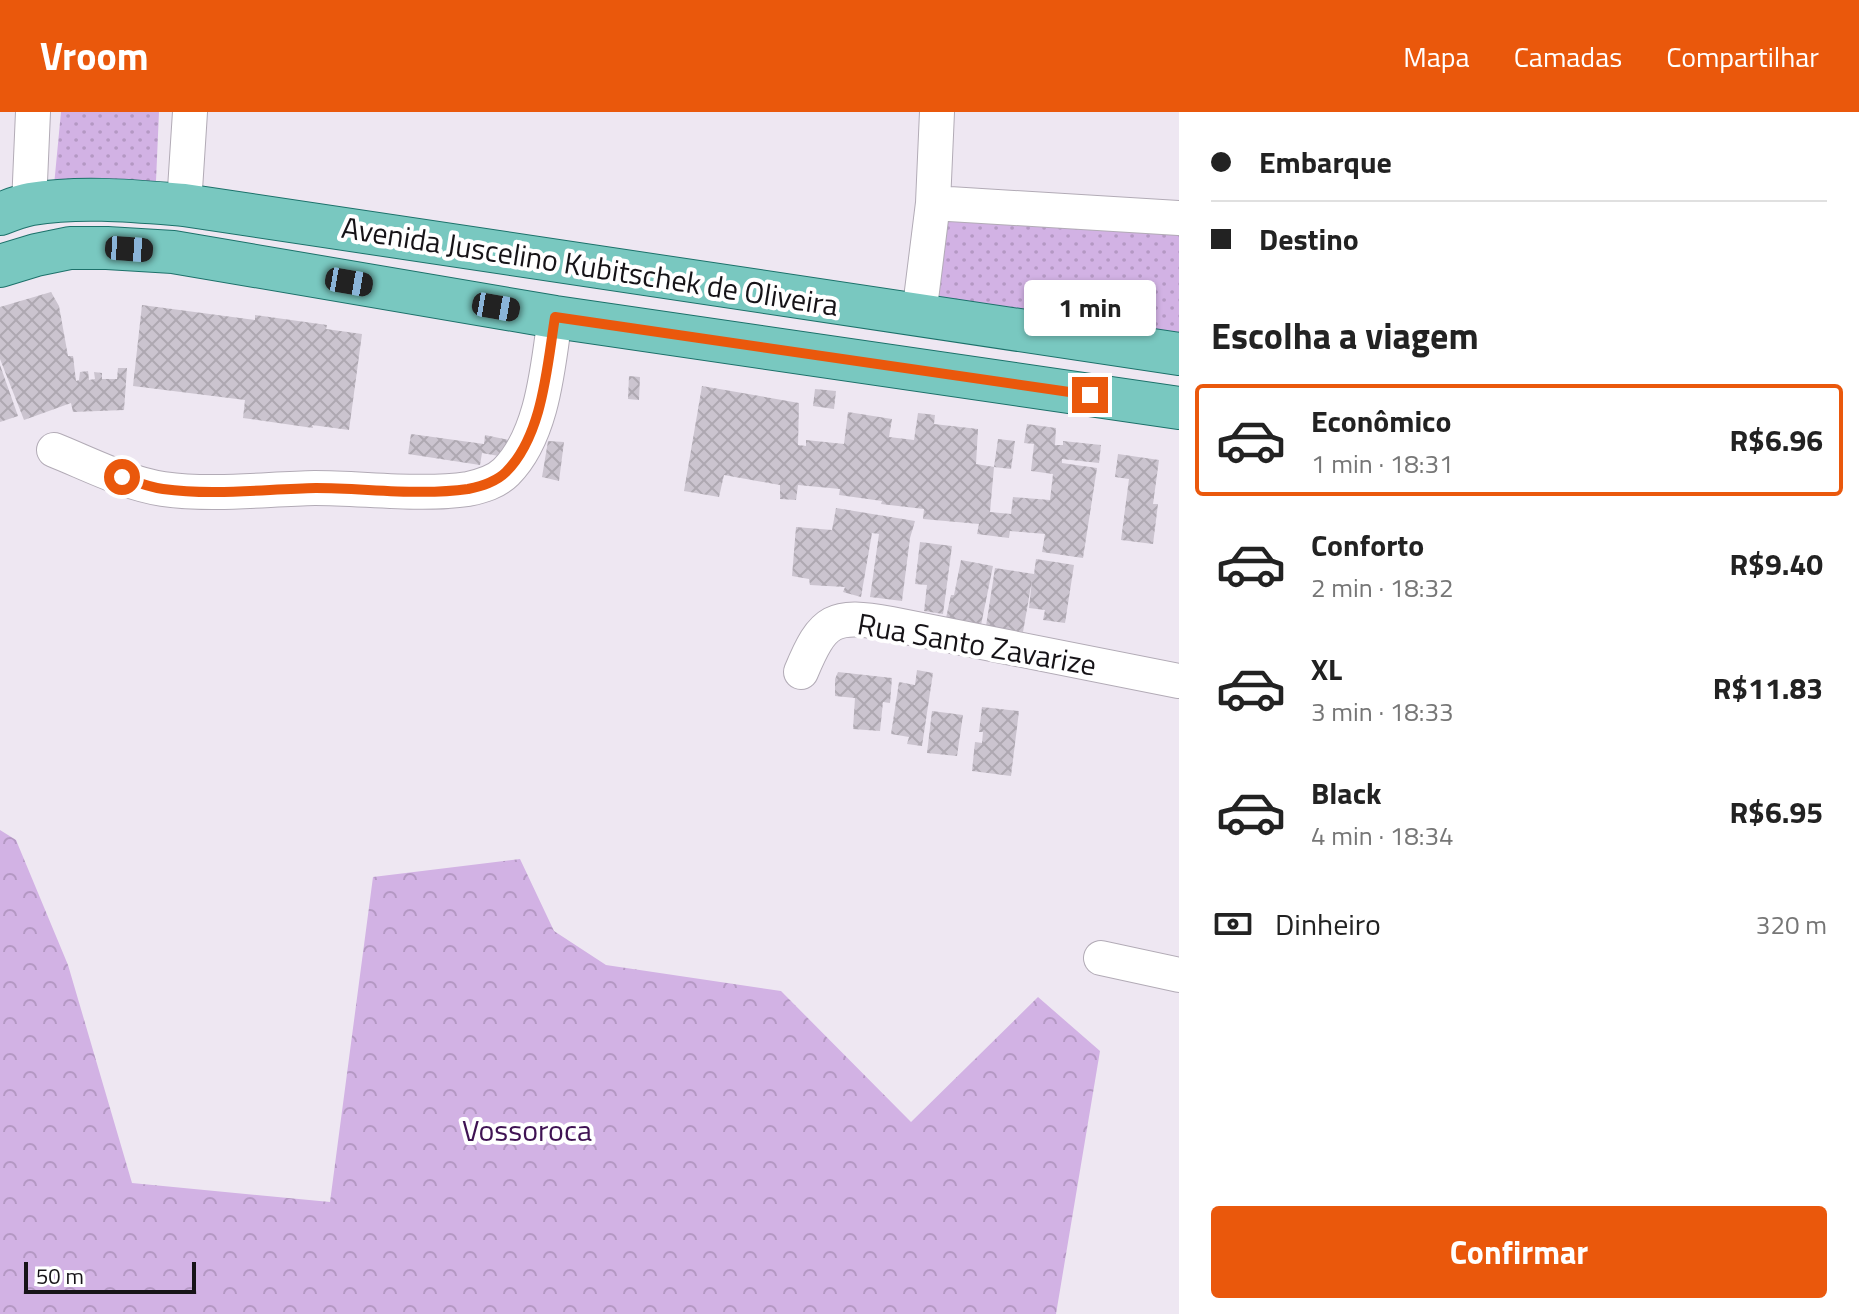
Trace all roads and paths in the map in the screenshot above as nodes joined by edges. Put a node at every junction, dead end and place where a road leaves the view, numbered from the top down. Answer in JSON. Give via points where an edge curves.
{"nodes":[{"id":1,"x":33,"y":112,"type":"edge"},
{"id":2,"x":190,"y":112,"type":"edge"},
{"id":3,"x":937,"y":112,"type":"edge"},
{"id":4,"x":933,"y":203,"type":"junction"},
{"id":5,"x":184,"y":205,"type":"junction"},
{"id":6,"x":15,"y":209,"type":"edge"},
{"id":7,"x":1179,"y":218,"type":"edge"},
{"id":8,"x":0,"y":266,"type":"edge"},
{"id":9,"x":919,"y":315,"type":"junction"},
{"id":10,"x":555,"y":317,"type":"junction"},
{"id":11,"x":1179,"y":354,"type":"edge"},
{"id":12,"x":1179,"y":408,"type":"edge"},
{"id":13,"x":54,"y":450,"type":"dead end"},
{"id":14,"x":801,"y":672,"type":"dead end"},
{"id":15,"x":1179,"y":681,"type":"edge"},
{"id":16,"x":1101,"y":958,"type":"dead end"},
{"id":17,"x":1179,"y":975,"type":"edge"}],
"edges":[{"from":1,"to":6,"type":"street"},
{"from":2,"to":5,"type":"street"},
{"from":3,"to":4,"type":"street"},
{"from":4,"to":7,"type":"street"},
{"from":4,"to":9,"type":"street"},
{"from":5,"to":6,"type":"main road","name":"Avenida Juscelino Kubitschek de Oliveira","via":[[82,200]]},
{"from":5,"to":9,"type":"main road","name":"Avenida Juscelino Kubitschek de Oliveira"},
{"from":8,"to":10,"type":"main road","name":"Avenida Juscelino Kubitschek de Oliveira","via":[[70,248],[173,252]]},
{"from":9,"to":11,"type":"main road","name":"Avenida Juscelino Kubitschek de Oliveira"},
{"from":10,"to":12,"type":"main road","name":"Avenida Juscelino Kubitschek de Oliveira"},
{"from":10,"to":13,"type":"street","via":[[544,391],[526,443],[505,472],[476,487],[187,491],[145,485]]},
{"from":14,"to":15,"type":"street","name":"Rua Santo Zavarize","via":[[822,632],[841,620],[861,619]]},
{"from":16,"to":17,"type":"street"}]}
